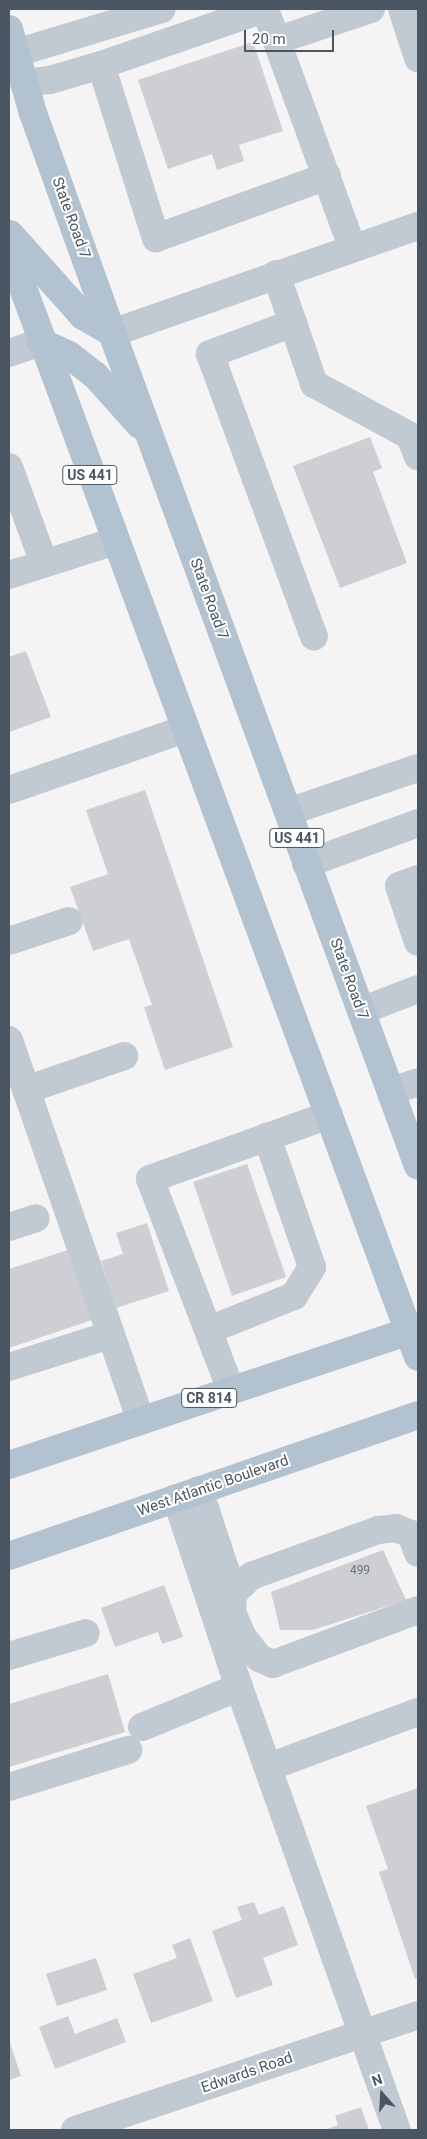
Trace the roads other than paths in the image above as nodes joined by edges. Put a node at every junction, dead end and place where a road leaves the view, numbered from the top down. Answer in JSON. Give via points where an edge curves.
{"nodes":[{"id":1,"x":162,"y":9,"type":"edge"},
{"id":2,"x":264,"y":9,"type":"edge"},
{"id":3,"x":371,"y":9,"type":"edge"},
{"id":4,"x":402,"y":9,"type":"edge"},
{"id":5,"x":89,"y":19,"type":"edge"},
{"id":6,"x":278,"y":40,"type":"junction"},
{"id":7,"x":12,"y":41,"type":"edge"},
{"id":8,"x":418,"y":58,"type":"edge"},
{"id":9,"x":101,"y":65,"type":"junction"},
{"id":10,"x":24,"y":83,"type":"junction"},
{"id":11,"x":327,"y":176,"type":"junction"},
{"id":12,"x":418,"y":226,"type":"edge"},
{"id":13,"x":9,"y":233,"type":"edge"},
{"id":14,"x":352,"y":247,"type":"junction"},
{"id":15,"x":9,"y":250,"type":"edge"},
{"id":16,"x":276,"y":274,"type":"junction"},
{"id":17,"x":293,"y":323,"type":"junction"},
{"id":18,"x":112,"y":333,"type":"junction"},
{"id":19,"x":41,"y":342,"type":"junction"},
{"id":20,"x":9,"y":353,"type":"edge"},
{"id":21,"x":149,"y":435,"type":"junction"},
{"id":22,"x":418,"y":457,"type":"edge"},
{"id":23,"x":9,"y":467,"type":"edge"},
{"id":24,"x":115,"y":541,"type":"junction"},
{"id":25,"x":44,"y":563,"type":"junction"},
{"id":26,"x":9,"y":575,"type":"edge"},
{"id":27,"x":314,"y":636,"type":"dead end"},
{"id":28,"x":185,"y":729,"type":"junction"},
{"id":29,"x":418,"y":768,"type":"edge"},
{"id":30,"x":9,"y":790,"type":"edge"},
{"id":31,"x":288,"y":812,"type":"junction"},
{"id":32,"x":418,"y":823,"type":"edge"},
{"id":33,"x":306,"y":864,"type":"junction"},
{"id":34,"x":418,"y":879,"type":"edge"},
{"id":35,"x":69,"y":921,"type":"dead end"},
{"id":36,"x":9,"y":941,"type":"edge"},
{"id":37,"x":418,"y":942,"type":"edge"},
{"id":38,"x":418,"y":989,"type":"edge"},
{"id":39,"x":361,"y":1011,"type":"junction"},
{"id":40,"x":9,"y":1040,"type":"edge"},
{"id":41,"x":124,"y":1056,"type":"dead end"},
{"id":42,"x":418,"y":1082,"type":"edge"},
{"id":43,"x":26,"y":1090,"type":"junction"},
{"id":44,"x":391,"y":1091,"type":"junction"},
{"id":45,"x":328,"y":1115,"type":"junction"},
{"id":46,"x":267,"y":1137,"type":"junction"},
{"id":47,"x":418,"y":1166,"type":"edge"},
{"id":48,"x":36,"y":1218,"type":"dead end"},
{"id":49,"x":9,"y":1227,"type":"edge"},
{"id":50,"x":414,"y":1329,"type":"edge"},
{"id":51,"x":209,"y":1330,"type":"junction"},
{"id":52,"x":110,"y":1335,"type":"junction"},
{"id":53,"x":418,"y":1357,"type":"edge"},
{"id":54,"x":9,"y":1367,"type":"edge"},
{"id":55,"x":231,"y":1390,"type":"junction"},
{"id":56,"x":418,"y":1415,"type":"edge"},
{"id":57,"x":141,"y":1421,"type":"junction"},
{"id":58,"x":9,"y":1465,"type":"edge"},
{"id":59,"x":187,"y":1494,"type":"junction"},
{"id":60,"x":418,"y":1552,"type":"edge"},
{"id":61,"x":9,"y":1556,"type":"edge"},
{"id":62,"x":233,"y":1593,"type":"junction"},
{"id":63,"x":418,"y":1610,"type":"edge"},
{"id":64,"x":86,"y":1633,"type":"dead end"},
{"id":65,"x":9,"y":1656,"type":"edge"},
{"id":66,"x":239,"y":1687,"type":"junction"},
{"id":67,"x":418,"y":1712,"type":"edge"},
{"id":68,"x":269,"y":1767,"type":"junction"},
{"id":69,"x":9,"y":1787,"type":"edge"},
{"id":70,"x":418,"y":2015,"type":"edge"},
{"id":71,"x":360,"y":2034,"type":"junction"},
{"id":72,"x":75,"y":2130,"type":"edge"},
{"id":73,"x":397,"y":2130,"type":"edge"}],
"edges":[{"from":1,"to":5,"type":"street"},
{"from":2,"to":6,"type":"street"},
{"from":2,"to":9,"type":"street"},
{"from":3,"to":6,"type":"street"},
{"from":4,"to":8,"type":"street"},
{"from":5,"to":7,"type":"street"},
{"from":6,"to":11,"type":"street"},
{"from":7,"to":10,"type":"main road","name":"State Road 7","number":"US 441"},
{"from":9,"to":10,"type":"street","via":[[50,80]]},
{"from":9,"to":11,"type":"street","via":[[156,238]]},
{"from":10,"to":18,"type":"main road","name":"State Road 7","number":"US 441"},
{"from":11,"to":14,"type":"street"},
{"from":12,"to":14,"type":"street"},
{"from":13,"to":18,"type":"main road","via":[[83,316]]},
{"from":14,"to":16,"type":"street"},
{"from":15,"to":19,"type":"main road","number":"US 441"},
{"from":16,"to":17,"type":"street"},
{"from":16,"to":18,"type":"street"},
{"from":17,"to":22,"type":"street","via":[[314,384],[410,436]]},
{"from":17,"to":27,"type":"street","via":[[210,354]]},
{"from":18,"to":21,"type":"main road","name":"State Road 7","number":"US 441"},
{"from":19,"to":20,"type":"street"},
{"from":19,"to":21,"type":"main road","via":[[69,355],[95,376]]},
{"from":19,"to":24,"type":"main road","number":"US 441"},
{"from":21,"to":31,"type":"main road","name":"State Road 7","number":"US 441"},
{"from":23,"to":25,"type":"street"},
{"from":24,"to":25,"type":"street"},
{"from":24,"to":28,"type":"main road","number":"US 441"},
{"from":25,"to":26,"type":"street"},
{"from":28,"to":30,"type":"street"},
{"from":28,"to":45,"type":"main road","number":"US 441"},
{"from":29,"to":31,"type":"street"},
{"from":31,"to":33,"type":"main road","name":"State Road 7","number":"US 441"},
{"from":32,"to":33,"type":"street"},
{"from":33,"to":39,"type":"main road","name":"State Road 7","number":"US 441"},
{"from":34,"to":37,"type":"street","via":[[399,886]]},
{"from":35,"to":36,"type":"street"},
{"from":38,"to":39,"type":"street"},
{"from":39,"to":44,"type":"main road","name":"State Road 7","number":"US 441"},
{"from":40,"to":43,"type":"street"},
{"from":41,"to":43,"type":"street"},
{"from":42,"to":44,"type":"street"},
{"from":43,"to":52,"type":"street"},
{"from":44,"to":47,"type":"main road","name":"State Road 7","number":"US 441"},
{"from":45,"to":46,"type":"street"},
{"from":45,"to":50,"type":"main road","number":"US 441"},
{"from":46,"to":51,"type":"street","via":[[312,1267],[294,1296]]},
{"from":46,"to":51,"type":"street","via":[[150,1179]]},
{"from":48,"to":49,"type":"street"},
{"from":50,"to":53,"type":"main road","number":"US 441"},
{"from":50,"to":55,"type":"main road","number":"CR 814"},
{"from":51,"to":55,"type":"street"},
{"from":52,"to":54,"type":"street"},
{"from":52,"to":57,"type":"street"},
{"from":55,"to":57,"type":"main road","number":"CR 814"},
{"from":56,"to":59,"type":"main road","name":"West Atlantic Boulevard"},
{"from":57,"to":58,"type":"main road","number":"CR 814"},
{"from":59,"to":61,"type":"main road","name":"West Atlantic Boulevard"},
{"from":59,"to":62,"type":"street"},
{"from":59,"to":66,"type":"street"},
{"from":60,"to":62,"type":"street","via":[[411,1534],[396,1528],[378,1530],[251,1576]]},
{"from":62,"to":63,"type":"street","via":[[232,1612],[242,1636],[259,1658],[273,1664]]},
{"from":64,"to":65,"type":"street"},
{"from":66,"to":68,"type":"street"},
{"from":66,"to":69,"type":"street","via":[[135,1739]]},
{"from":67,"to":68,"type":"street"},
{"from":68,"to":71,"type":"street"},
{"from":70,"to":71,"type":"street","name":"Edwards Road"},
{"from":71,"to":72,"type":"street","name":"Edwards Road"},
{"from":71,"to":73,"type":"street"}]}
